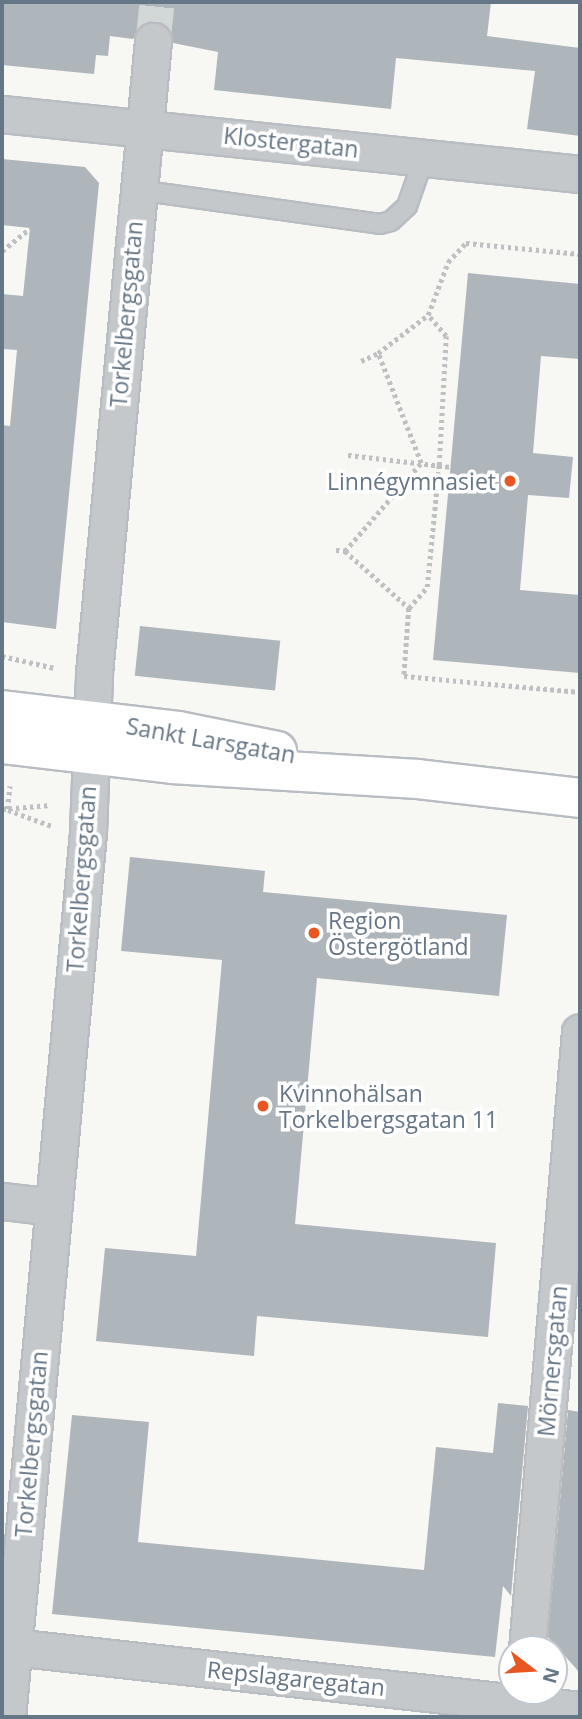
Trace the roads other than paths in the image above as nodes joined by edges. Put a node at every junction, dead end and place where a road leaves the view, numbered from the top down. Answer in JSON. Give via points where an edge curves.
{"nodes":[{"id":1,"x":153,"y":41,"type":"tunnel mouth"},
{"id":2,"x":2,"y":114,"type":"edge"},
{"id":3,"x":143,"y":127,"type":"junction"},
{"id":4,"x":425,"y":155,"type":"junction"},
{"id":5,"x":580,"y":174,"type":"edge"},
{"id":6,"x":138,"y":190,"type":"junction"},
{"id":7,"x":2,"y":710,"type":"edge"},
{"id":8,"x":89,"y":738,"type":"junction"},
{"id":9,"x":2,"y":744,"type":"edge"},
{"id":10,"x":580,"y":797,"type":"edge"},
{"id":11,"x":580,"y":1032,"type":"edge"},
{"id":12,"x":2,"y":1201,"type":"edge"},
{"id":13,"x":53,"y":1207,"type":"junction"},
{"id":14,"x":528,"y":1635,"type":"edge"},
{"id":15,"x":13,"y":1647,"type":"junction"},
{"id":16,"x":498,"y":1701,"type":"edge"},
{"id":17,"x":532,"y":1705,"type":"edge"},
{"id":18,"x":580,"y":1710,"type":"edge"},
{"id":19,"x":7,"y":1717,"type":"edge"}],
"edges":[{"from":1,"to":3,"type":"street","name":"Torkelbergsgatan"},
{"from":2,"to":3,"type":"street","name":"Klostergatan"},
{"from":3,"to":4,"type":"street","name":"Klostergatan"},
{"from":3,"to":6,"type":"street","name":"Torkelbergsgatan"},
{"from":4,"to":5,"type":"street","name":"Klostergatan"},
{"from":4,"to":6,"type":"lane","via":[[407,206],[391,221],[380,224]]},
{"from":6,"to":8,"type":"street","name":"Torkelbergsgatan"},
{"from":7,"to":8,"type":"main road","name":"Sankt Larsgatan"},
{"from":8,"to":9,"type":"main road","name":"Sankt Larsgatan"},
{"from":8,"to":10,"type":"main road","name":"Sankt Larsgatan","via":[[178,731],[418,779]]},
{"from":8,"to":13,"type":"street","name":"Torkelbergsgatan","via":[[88,832]]},
{"from":11,"to":14,"type":"street","name":"Mörnersgatan"},
{"from":12,"to":13,"type":"street"},
{"from":13,"to":15,"type":"street","name":"Torkelbergsgatan"},
{"from":15,"to":16,"type":"street","name":"Repslagaregatan"},
{"from":15,"to":19,"type":"street","name":"Torkelbergsgatan"},
{"from":17,"to":18,"type":"street","name":"Repslagaregatan"}]}
